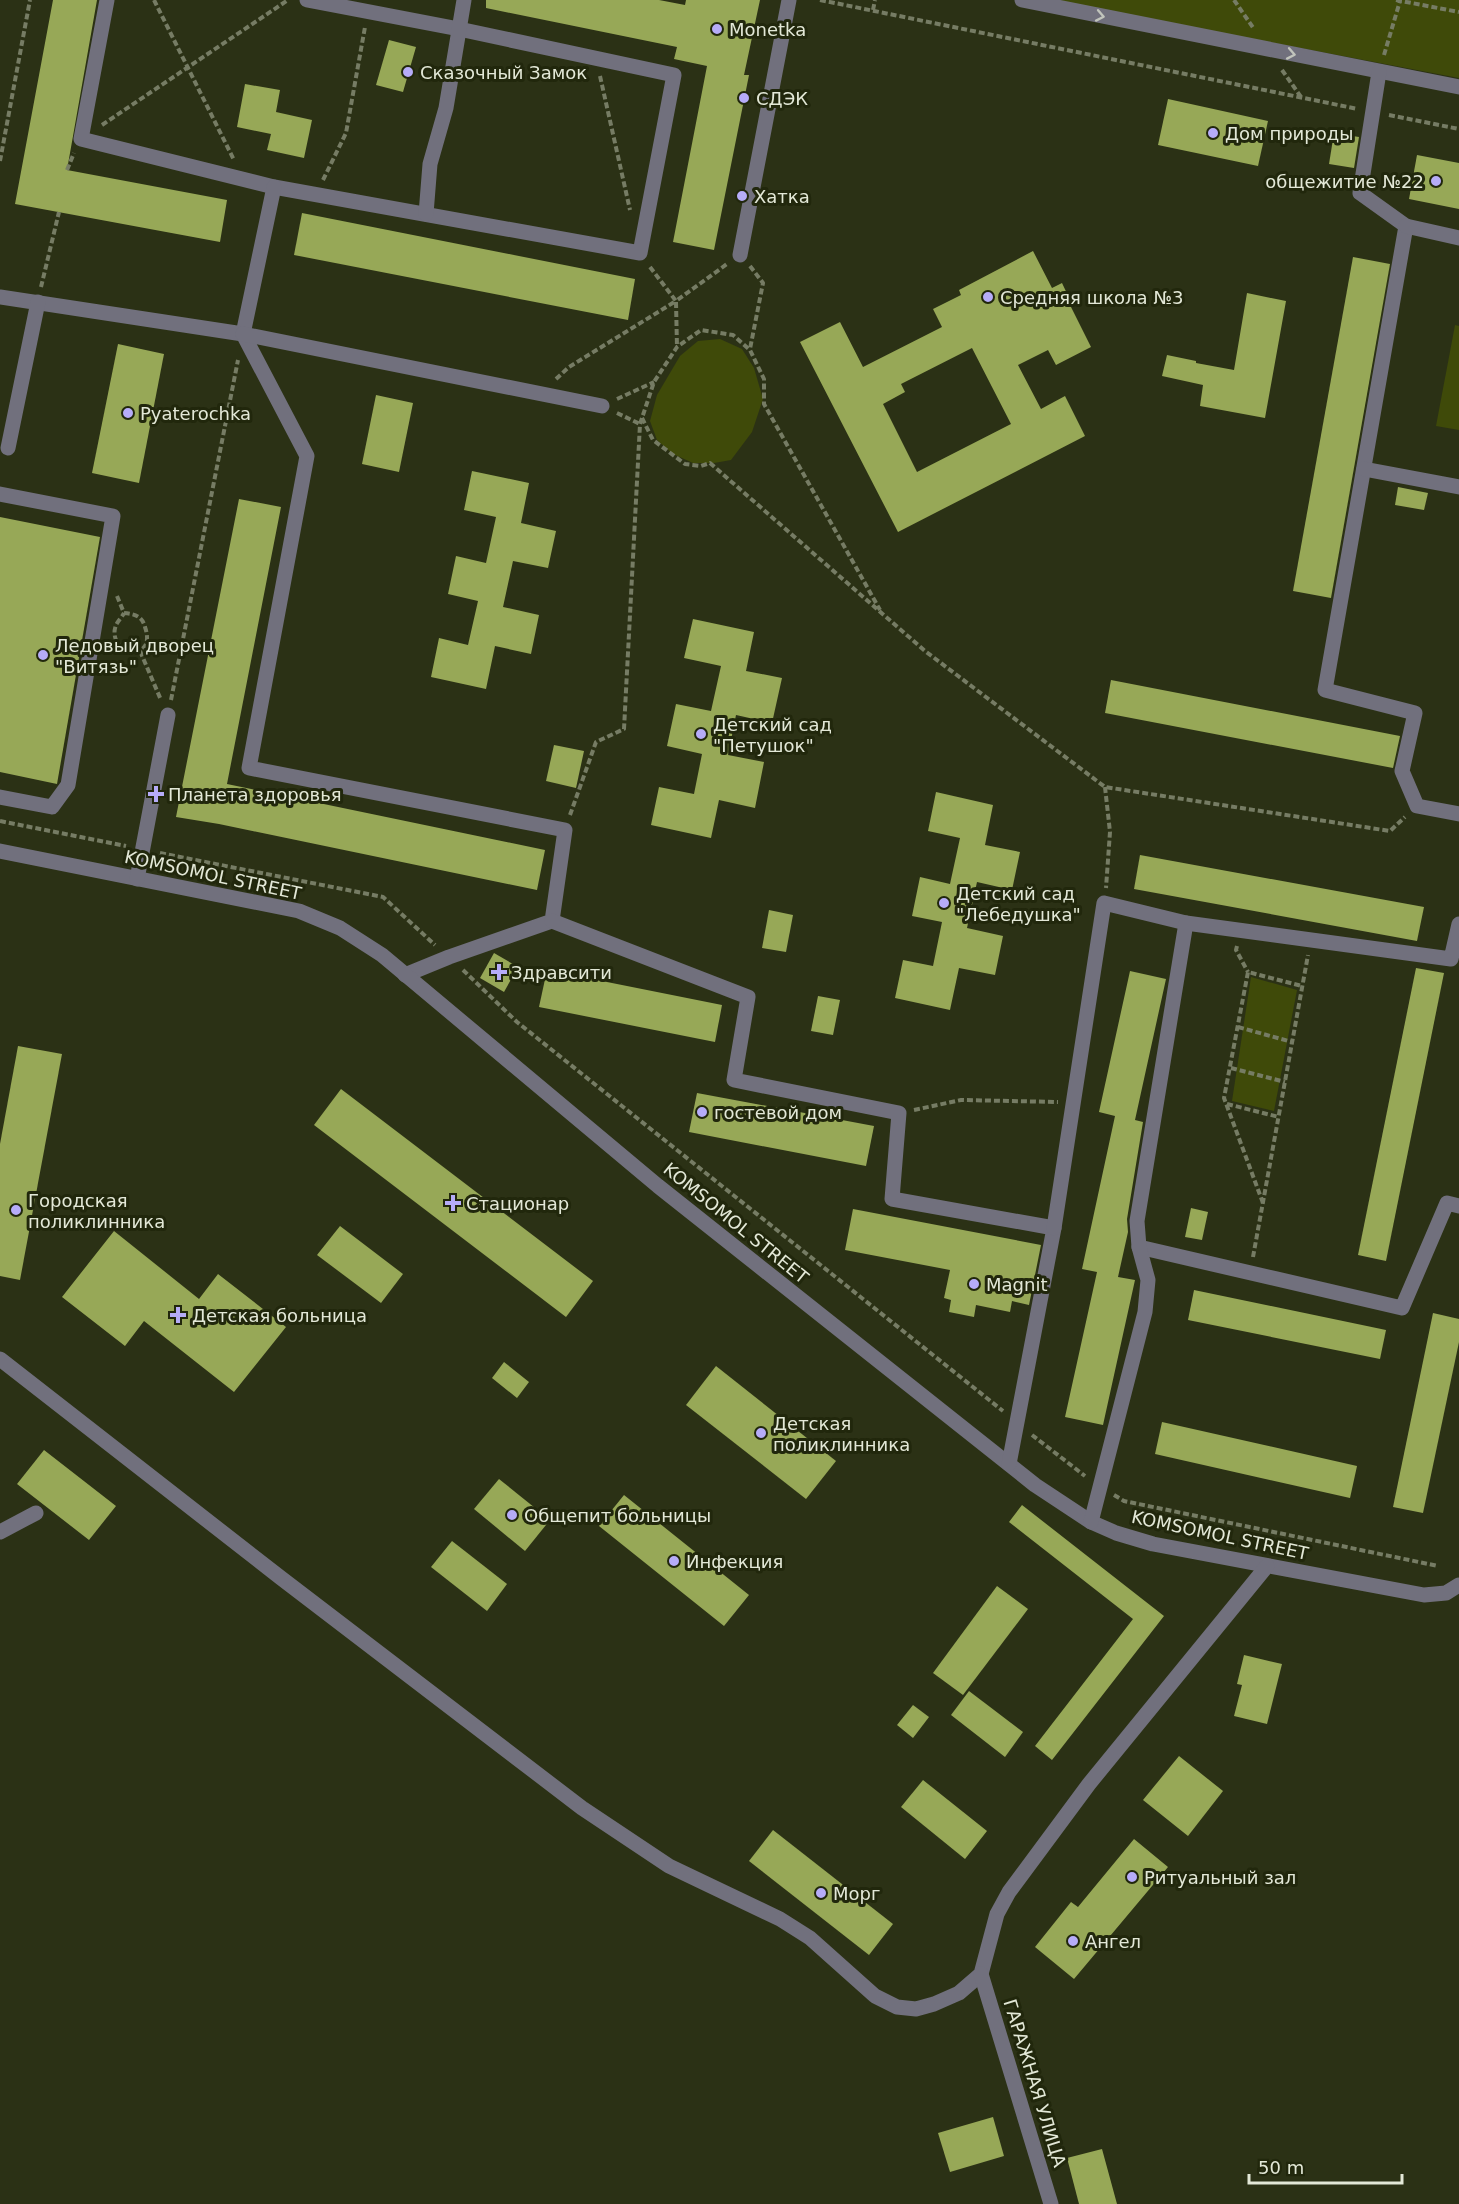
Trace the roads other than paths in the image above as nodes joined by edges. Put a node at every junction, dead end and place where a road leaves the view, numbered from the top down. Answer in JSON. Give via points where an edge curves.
{"nodes":[{"id":1,"x":107,"y":0,"type":"edge"},
{"id":2,"x":307,"y":0,"type":"edge"},
{"id":3,"x":465,"y":0,"type":"edge"},
{"id":4,"x":789,"y":0,"type":"edge"},
{"id":5,"x":1022,"y":0,"type":"edge"},
{"id":6,"x":459,"y":29,"type":"junction"},
{"id":7,"x":1379,"y":72,"type":"junction"},
{"id":8,"x":1459,"y":87,"type":"edge"},
{"id":9,"x":274,"y":187,"type":"junction"},
{"id":10,"x":426,"y":214,"type":"junction"},
{"id":11,"x":1406,"y":226,"type":"junction"},
{"id":12,"x":1459,"y":238,"type":"edge"},
{"id":13,"x":740,"y":255,"type":"road end"},
{"id":14,"x":0,"y":297,"type":"edge"},
{"id":15,"x":38,"y":302,"type":"junction"},
{"id":16,"x":243,"y":334,"type":"junction"},
{"id":17,"x":602,"y":406,"type":"road end"},
{"id":18,"x":8,"y":448,"type":"dead end"},
{"id":19,"x":1364,"y":469,"type":"junction"},
{"id":20,"x":1459,"y":487,"type":"edge"},
{"id":21,"x":0,"y":494,"type":"edge"},
{"id":22,"x":168,"y":715,"type":"road end"},
{"id":23,"x":0,"y":797,"type":"edge"},
{"id":24,"x":1459,"y":814,"type":"edge"},
{"id":25,"x":0,"y":851,"type":"edge"},
{"id":26,"x":137,"y":879,"type":"junction"},
{"id":27,"x":552,"y":921,"type":"junction"},
{"id":28,"x":1186,"y":923,"type":"junction"},
{"id":29,"x":1459,"y":924,"type":"edge"},
{"id":30,"x":405,"y":975,"type":"junction"},
{"id":31,"x":1459,"y":1206,"type":"edge"},
{"id":32,"x":1054,"y":1228,"type":"junction"},
{"id":33,"x":1139,"y":1247,"type":"junction"},
{"id":34,"x":0,"y":1359,"type":"edge"},
{"id":35,"x":1009,"y":1464,"type":"junction"},
{"id":36,"x":36,"y":1513,"type":"dead end"},
{"id":37,"x":1091,"y":1522,"type":"junction"},
{"id":38,"x":0,"y":1532,"type":"edge"},
{"id":39,"x":1267,"y":1566,"type":"junction"},
{"id":40,"x":1455,"y":1592,"type":"edge"},
{"id":41,"x":981,"y":1974,"type":"junction"},
{"id":42,"x":1051,"y":2204,"type":"edge"}],
"edges":[{"from":1,"to":9,"type":"street","via":[[81,139]]},
{"from":2,"to":6,"type":"street"},
{"from":3,"to":6,"type":"street"},
{"from":4,"to":13,"type":"street"},
{"from":5,"to":7,"type":"street","one_way":true},
{"from":6,"to":10,"type":"street","via":[[446,108],[430,164]]},
{"from":6,"to":10,"type":"street","via":[[674,75],[640,253]]},
{"from":7,"to":8,"type":"street"},
{"from":7,"to":11,"type":"street","via":[[1360,193]]},
{"from":9,"to":10,"type":"street"},
{"from":9,"to":16,"type":"street"},
{"from":11,"to":12,"type":"street"},
{"from":11,"to":19,"type":"street"},
{"from":14,"to":15,"type":"street"},
{"from":15,"to":16,"type":"street"},
{"from":15,"to":18,"type":"street"},
{"from":16,"to":17,"type":"street"},
{"from":16,"to":27,"type":"street","via":[[307,456],[249,768],[565,830]]},
{"from":19,"to":20,"type":"street"},
{"from":19,"to":24,"type":"street","via":[[1325,690],[1415,712],[1402,771],[1417,806]]},
{"from":21,"to":23,"type":"street","via":[[113,516],[68,785],[52,807]]},
{"from":22,"to":26,"type":"street"},
{"from":25,"to":26,"type":"street","name":"KOMSOMOL STREET"},
{"from":26,"to":30,"type":"street","name":"KOMSOMOL STREET","via":[[299,911],[340,928]]},
{"from":27,"to":30,"type":"street"},
{"from":27,"to":32,"type":"street","via":[[748,997],[734,1080],[898,1113],[892,1199]]},
{"from":28,"to":29,"type":"street","via":[[1451,959]]},
{"from":28,"to":32,"type":"street","via":[[1104,903]]},
{"from":28,"to":33,"type":"street","via":[[1137,1221]]},
{"from":30,"to":35,"type":"street","name":"KOMSOMOL STREET","via":[[658,1186]]},
{"from":31,"to":33,"type":"street","via":[[1447,1203],[1402,1308]]},
{"from":32,"to":35,"type":"street"},
{"from":33,"to":37,"type":"street","via":[[1148,1280],[1145,1312]]},
{"from":34,"to":41,"type":"street","via":[[582,1808],[669,1866],[780,1919],[810,1938],[875,1996],[897,2007],[916,2009],[958,1993]]},
{"from":35,"to":37,"type":"street","name":"KOMSOMOL STREET"},
{"from":36,"to":38,"type":"street"},
{"from":37,"to":39,"type":"street","name":"KOMSOMOL STREET","via":[[1153,1544]]},
{"from":39,"to":40,"type":"street","name":"KOMSOMOL STREET","via":[[1424,1595]]},
{"from":39,"to":41,"type":"street","via":[[1089,1784],[1009,1892],[997,1914]]},
{"from":41,"to":42,"type":"street","name":"ГАРАЖНАЯ УЛИЦА"}]}
